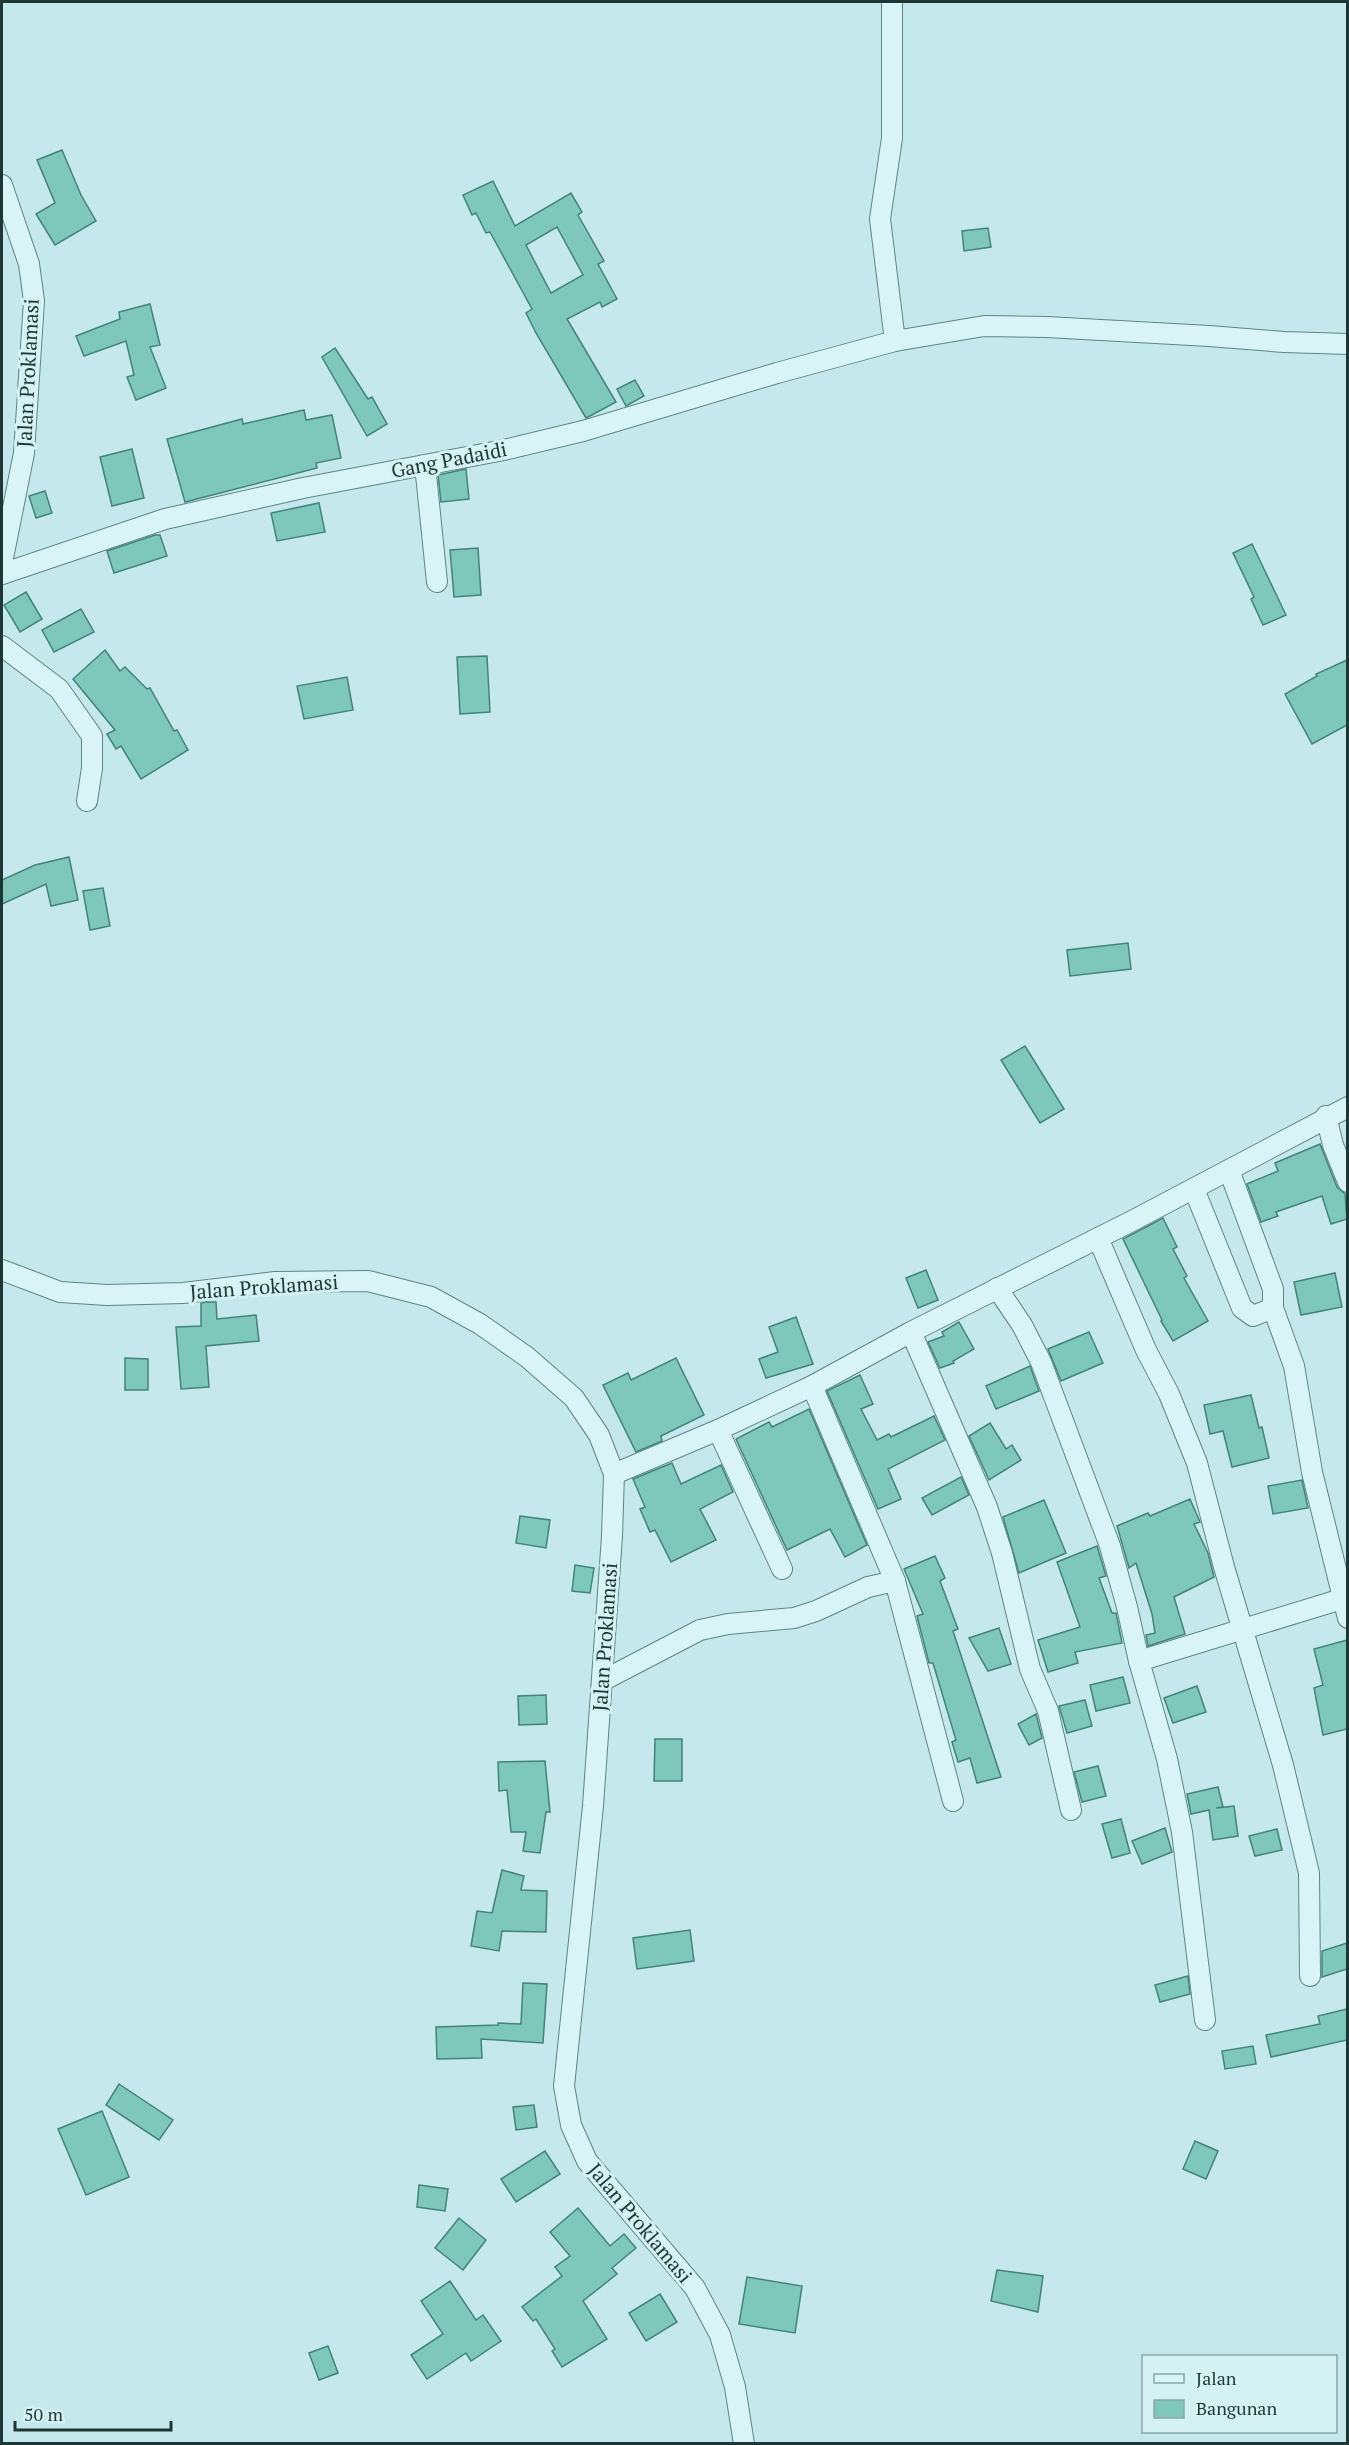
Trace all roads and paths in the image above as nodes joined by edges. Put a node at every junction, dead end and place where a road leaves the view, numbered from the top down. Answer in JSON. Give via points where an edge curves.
{"nodes":[{"id":1,"x":892,"y":2,"type":"edge"},
{"id":2,"x":2,"y":185,"type":"edge"},
{"id":3,"x":896,"y":341,"type":"junction"},
{"id":4,"x":1347,"y":344,"type":"edge"},
{"id":5,"x":425,"y":465,"type":"junction"},
{"id":6,"x":2,"y":563,"type":"edge"},
{"id":7,"x":2,"y":574,"type":"edge"},
{"id":8,"x":437,"y":582,"type":"dead end"},
{"id":9,"x":2,"y":646,"type":"edge"},
{"id":10,"x":87,"y":801,"type":"dead end"},
{"id":11,"x":1347,"y":1107,"type":"edge"},
{"id":12,"x":1326,"y":1116,"type":"junction"},
{"id":13,"x":1229,"y":1170,"type":"junction"},
{"id":14,"x":1347,"y":1182,"type":"edge"},
{"id":15,"x":1194,"y":1189,"type":"junction"},
{"id":16,"x":1098,"y":1238,"type":"junction"},
{"id":17,"x":2,"y":1270,"type":"edge"},
{"id":18,"x":997,"y":1288,"type":"junction"},
{"id":19,"x":1274,"y":1308,"type":"junction"},
{"id":20,"x":911,"y":1332,"type":"junction"},
{"id":21,"x":812,"y":1386,"type":"junction"},
{"id":22,"x":718,"y":1430,"type":"junction"},
{"id":23,"x":614,"y":1474,"type":"junction"},
{"id":24,"x":782,"y":1569,"type":"dead end"},
{"id":25,"x":895,"y":1581,"type":"junction"},
{"id":26,"x":1345,"y":1597,"type":"edge"},
{"id":27,"x":1347,"y":1618,"type":"edge"},
{"id":28,"x":1244,"y":1630,"type":"junction"},
{"id":29,"x":1139,"y":1661,"type":"junction"},
{"id":30,"x":602,"y":1681,"type":"junction"},
{"id":31,"x":953,"y":1801,"type":"dead end"},
{"id":32,"x":1071,"y":1810,"type":"dead end"},
{"id":33,"x":1310,"y":1976,"type":"dead end"},
{"id":34,"x":1205,"y":2020,"type":"dead end"},
{"id":35,"x":744,"y":2444,"type":"edge"}],
"edges":[{"from":1,"to":3,"type":"street","via":[[892,138],[880,219]]},
{"from":2,"to":6,"type":"street","name":"Jalan Proklamasi","via":[[29,264],[34,301],[24,453]]},
{"from":3,"to":4,"type":"street","name":"Gang Padaidi","via":[[984,326]]},
{"from":3,"to":5,"type":"street","name":"Gang Padaidi","via":[[583,431]]},
{"from":5,"to":7,"type":"street","name":"Gang Padaidi","via":[[165,519]]},
{"from":5,"to":8,"type":"street"},
{"from":9,"to":10,"type":"street","via":[[59,689],[92,736]]},
{"from":11,"to":12,"type":"street"},
{"from":12,"to":13,"type":"street"},
{"from":12,"to":14,"type":"street"},
{"from":13,"to":15,"type":"street"},
{"from":13,"to":19,"type":"street","via":[[1273,1289]]},
{"from":15,"to":16,"type":"street"},
{"from":15,"to":19,"type":"street","via":[[1242,1308],[1253,1316]]},
{"from":16,"to":18,"type":"street"},
{"from":16,"to":28,"type":"street","via":[[1197,1463]]},
{"from":17,"to":23,"type":"street","name":"Jalan Proklamasi","via":[[60,1292],[183,1293],[274,1282],[368,1281],[431,1298],[480,1324],[527,1357],[574,1398],[599,1435]]},
{"from":18,"to":20,"type":"street"},
{"from":18,"to":29,"type":"street","via":[[1041,1362],[1110,1546]]},
{"from":19,"to":26,"type":"street","via":[[1294,1366],[1312,1473]]},
{"from":20,"to":21,"type":"street"},
{"from":20,"to":32,"type":"street","via":[[987,1507],[1030,1669],[1048,1711]]},
{"from":21,"to":22,"type":"street"},
{"from":21,"to":25,"type":"street"},
{"from":22,"to":23,"type":"street"},
{"from":22,"to":24,"type":"street"},
{"from":23,"to":30,"type":"street","name":"Jalan Proklamasi"},
{"from":25,"to":30,"type":"street","via":[[868,1587],[794,1618],[700,1630]]},
{"from":25,"to":31,"type":"street"},
{"from":26,"to":27,"type":"street"},
{"from":26,"to":28,"type":"street"},
{"from":28,"to":29,"type":"street"},
{"from":28,"to":33,"type":"street","via":[[1310,1873]]},
{"from":29,"to":34,"type":"street","via":[[1167,1759],[1182,1832]]},
{"from":30,"to":35,"type":"street","name":"Jalan Proklamasi","via":[[564,2086],[571,2125],[587,2161],[695,2288],[720,2335],[735,2387]]}]}
